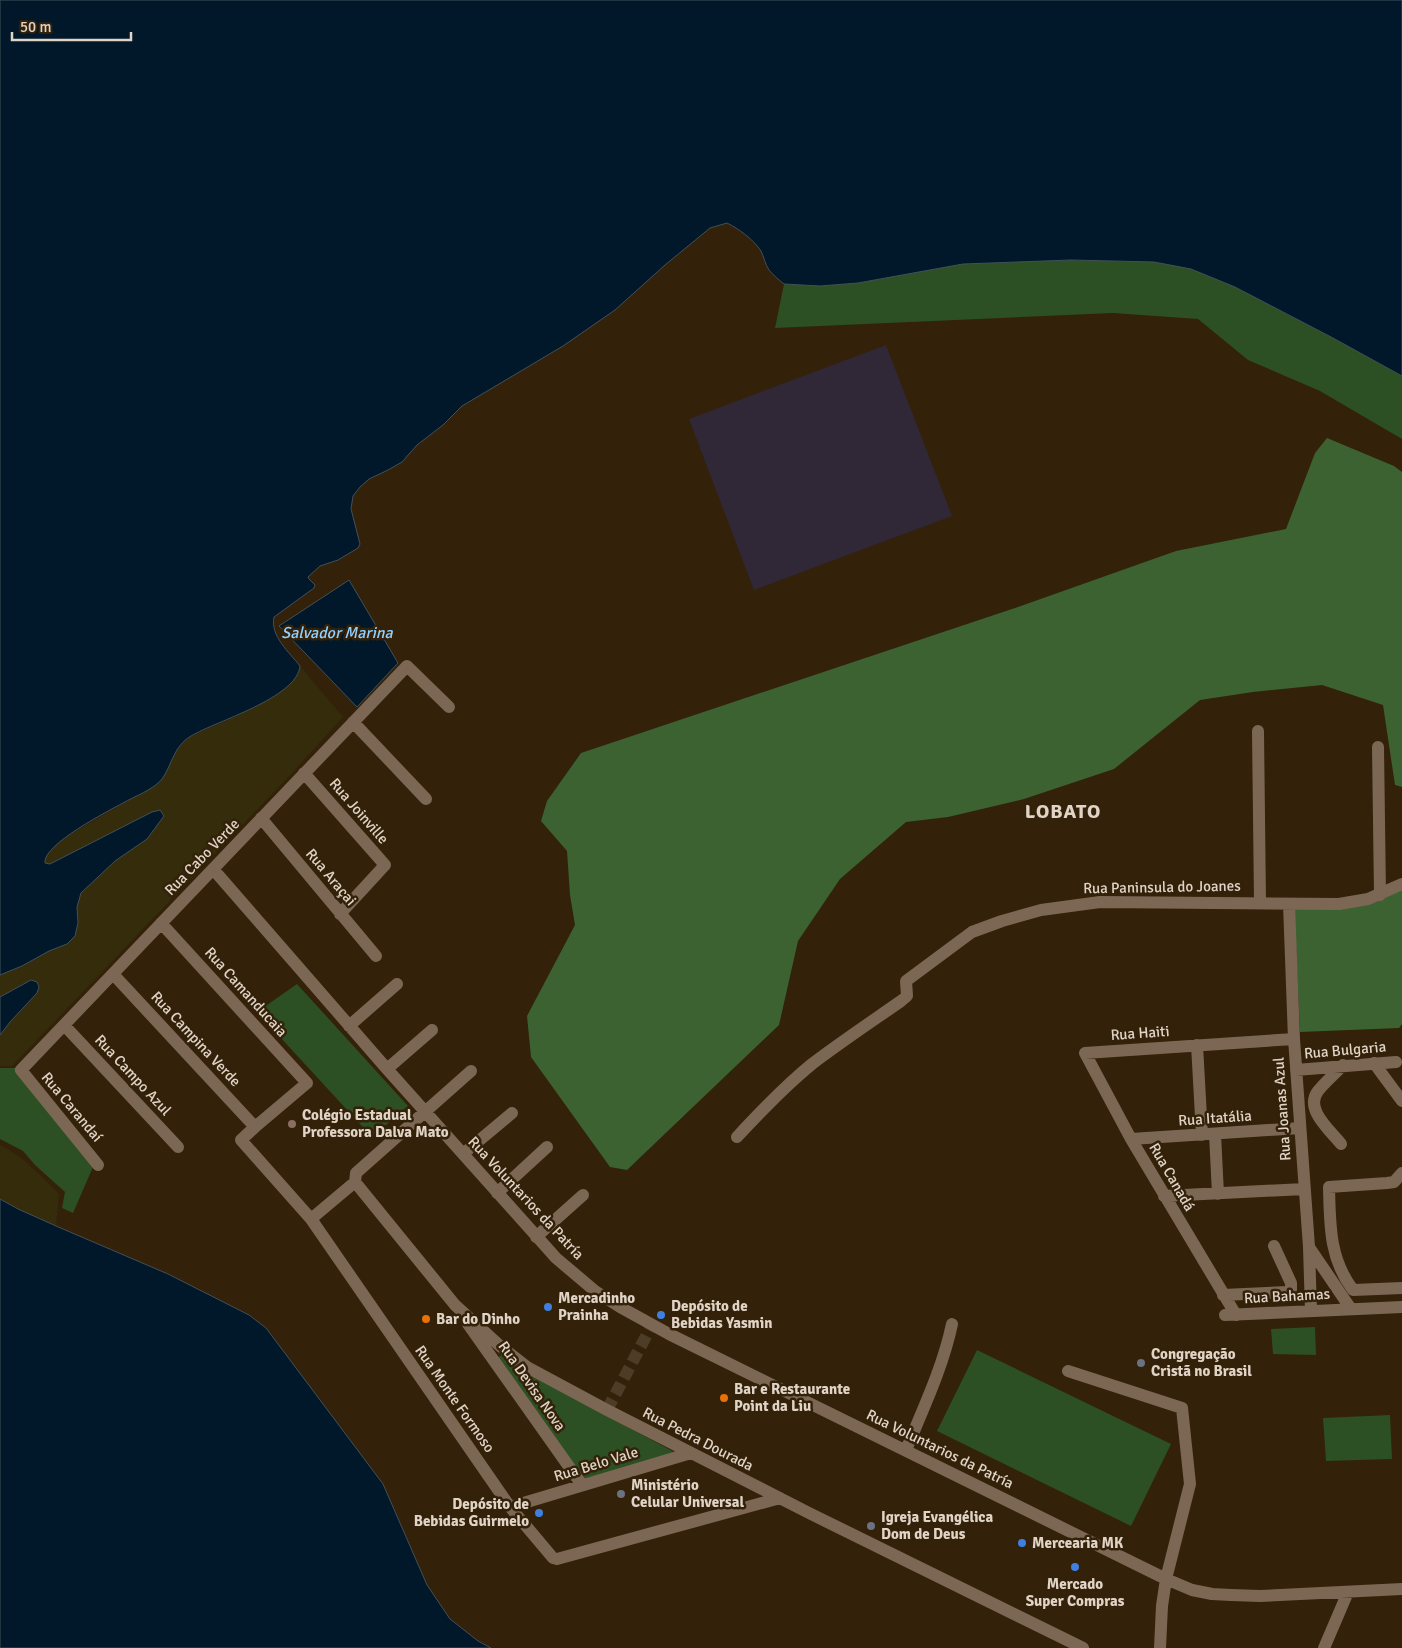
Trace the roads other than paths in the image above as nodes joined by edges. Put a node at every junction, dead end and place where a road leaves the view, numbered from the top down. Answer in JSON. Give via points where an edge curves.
{"nodes":[{"id":1,"x":449,"y":707,"type":"dead end"},
{"id":2,"x":353,"y":722,"type":"junction"},
{"id":3,"x":1258,"y":731,"type":"dead end"},
{"id":4,"x":1378,"y":747,"type":"dead end"},
{"id":5,"x":304,"y":773,"type":"junction"},
{"id":6,"x":426,"y":799,"type":"dead end"},
{"id":7,"x":261,"y":818,"type":"junction"},
{"id":8,"x":213,"y":869,"type":"junction"},
{"id":9,"x":1402,"y":884,"type":"edge"},
{"id":10,"x":1380,"y":895,"type":"junction"},
{"id":11,"x":1260,"y":902,"type":"junction"},
{"id":12,"x":1289,"y":904,"type":"junction"},
{"id":13,"x":340,"y":914,"type":"junction"},
{"id":14,"x":161,"y":923,"type":"junction"},
{"id":15,"x":376,"y":956,"type":"dead end"},
{"id":16,"x":113,"y":974,"type":"junction"},
{"id":17,"x":398,"y":984,"type":"dead end"},
{"id":18,"x":64,"y":1025,"type":"junction"},
{"id":19,"x":349,"y":1026,"type":"junction"},
{"id":20,"x":432,"y":1030,"type":"dead end"},
{"id":21,"x":1294,"y":1039,"type":"junction"},
{"id":22,"x":1197,"y":1045,"type":"junction"},
{"id":23,"x":1086,"y":1053,"type":"joint"},
{"id":24,"x":1396,"y":1062,"type":"dead end"},
{"id":25,"x":1374,"y":1064,"type":"junction"},
{"id":26,"x":1343,"y":1065,"type":"junction"},
{"id":27,"x":387,"y":1069,"type":"junction"},
{"id":28,"x":20,"y":1070,"type":"joint"},
{"id":29,"x":1296,"y":1070,"type":"junction"},
{"id":30,"x":471,"y":1071,"type":"dead end"},
{"id":31,"x":307,"y":1083,"type":"joint"},
{"id":32,"x":1402,"y":1101,"type":"edge"},
{"id":33,"x":425,"y":1112,"type":"junction"},
{"id":34,"x":512,"y":1113,"type":"dead end"},
{"id":35,"x":255,"y":1127,"type":"junction"},
{"id":36,"x":1300,"y":1128,"type":"junction"},
{"id":37,"x":1209,"y":1134,"type":"junction"},
{"id":38,"x":737,"y":1137,"type":"dead end"},
{"id":39,"x":1131,"y":1139,"type":"junction"},
{"id":40,"x":1341,"y":1144,"type":"dead end"},
{"id":41,"x":178,"y":1147,"type":"dead end"},
{"id":42,"x":547,"y":1147,"type":"dead end"},
{"id":43,"x":463,"y":1154,"type":"junction"},
{"id":44,"x":98,"y":1165,"type":"dead end"},
{"id":45,"x":1402,"y":1173,"type":"edge"},
{"id":46,"x":355,"y":1182,"type":"junction"},
{"id":47,"x":1304,"y":1189,"type":"junction"},
{"id":48,"x":497,"y":1192,"type":"junction"},
{"id":49,"x":1218,"y":1194,"type":"junction"},
{"id":50,"x":583,"y":1195,"type":"dead end"},
{"id":51,"x":1164,"y":1196,"type":"junction"},
{"id":52,"x":311,"y":1218,"type":"junction"},
{"id":53,"x":536,"y":1237,"type":"junction"},
{"id":54,"x":1274,"y":1246,"type":"dead end"},
{"id":55,"x":1309,"y":1247,"type":"junction"},
{"id":56,"x":1402,"y":1288,"type":"edge"},
{"id":57,"x":1223,"y":1295,"type":"junction"},
{"id":58,"x":455,"y":1305,"type":"junction"},
{"id":59,"x":1402,"y":1307,"type":"edge"},
{"id":60,"x":1352,"y":1309,"type":"junction"},
{"id":61,"x":1312,"y":1311,"type":"junction"},
{"id":62,"x":1230,"y":1315,"type":"joint"},
{"id":63,"x":952,"y":1324,"type":"dead end"},
{"id":64,"x":1068,"y":1370,"type":"dead end"},
{"id":65,"x":906,"y":1450,"type":"junction"},
{"id":66,"x":691,"y":1453,"type":"junction"},
{"id":67,"x":582,"y":1485,"type":"junction"},
{"id":68,"x":780,"y":1498,"type":"junction"},
{"id":69,"x":510,"y":1507,"type":"junction"},
{"id":70,"x":1166,"y":1579,"type":"junction"},
{"id":71,"x":1402,"y":1589,"type":"edge"},
{"id":72,"x":1348,"y":1592,"type":"junction"},
{"id":73,"x":1083,"y":1648,"type":"edge"},
{"id":74,"x":1160,"y":1648,"type":"edge"},
{"id":75,"x":1324,"y":1648,"type":"edge"}],
"edges":[{"from":1,"to":2,"type":"street","name":"Rua Cabo Verde","via":[[407,666]]},
{"from":2,"to":5,"type":"street","name":"Rua Cabo Verde"},
{"from":2,"to":6,"type":"street"},
{"from":3,"to":11,"type":"street"},
{"from":4,"to":10,"type":"street"},
{"from":5,"to":7,"type":"street","name":"Rua Cabo Verde"},
{"from":5,"to":13,"type":"street","name":"Rua Joinville","via":[[385,865]]},
{"from":7,"to":8,"type":"street","name":"Rua Cabo Verde"},
{"from":7,"to":13,"type":"street","name":"Rua Araçai"},
{"from":8,"to":14,"type":"street","name":"Rua Cabo Verde"},
{"from":8,"to":19,"type":"street","name":"Rua Voluntarios da Patría"},
{"from":9,"to":10,"type":"street","name":"Rua Paninsula do Joanes"},
{"from":10,"to":12,"type":"street","name":"Rua Paninsula do Joanes","via":[[1353,902]]},
{"from":11,"to":12,"type":"street","name":"Rua Paninsula do Joanes"},
{"from":11,"to":38,"type":"street","name":"Rua Paninsula do Joanes","via":[[1100,902],[1041,910],[972,932],[906,981],[906,996],[901,1001],[812,1065],[767,1104]]},
{"from":12,"to":21,"type":"street","name":"Rua Joanas Azul"},
{"from":13,"to":15,"type":"street","name":"Rua Araçai"},
{"from":14,"to":16,"type":"street","name":"Rua Cabo Verde"},
{"from":14,"to":31,"type":"street","name":"Rua Camanducaia"},
{"from":16,"to":18,"type":"street","name":"Rua Cabo Verde"},
{"from":16,"to":35,"type":"street","name":"Rua Campina Verde"},
{"from":17,"to":19,"type":"street"},
{"from":18,"to":28,"type":"street","name":"Rua Cabo Verde"},
{"from":18,"to":41,"type":"street","name":"Rua Campo Azul"},
{"from":19,"to":27,"type":"street","name":"Rua Voluntarios da Patría"},
{"from":20,"to":27,"type":"street"},
{"from":21,"to":22,"type":"street","name":"Rua Haiti"},
{"from":21,"to":29,"type":"street","name":"Rua Joanas Azul"},
{"from":22,"to":23,"type":"street","name":"Rua Haiti"},
{"from":22,"to":37,"type":"street"},
{"from":23,"to":39,"type":"street","name":"Rua Canadá"},
{"from":24,"to":25,"type":"street","name":"Rua Bulgaria"},
{"from":25,"to":26,"type":"street","name":"Rua Bulgaria"},
{"from":25,"to":32,"type":"street"},
{"from":26,"to":29,"type":"street","name":"Rua Bulgaria"},
{"from":26,"to":40,"type":"street","via":[[1317,1092],[1313,1104],[1315,1112]]},
{"from":27,"to":33,"type":"street","name":"Rua Voluntarios da Patría"},
{"from":28,"to":44,"type":"street","name":"Rua Carandaí"},
{"from":29,"to":36,"type":"street","name":"Rua Joanas Azul"},
{"from":30,"to":33,"type":"street"},
{"from":31,"to":35,"type":"street","name":"Rua Monte Formoso"},
{"from":33,"to":43,"type":"street","name":"Rua Voluntarios da Patría"},
{"from":33,"to":46,"type":"street","via":[[356,1173]]},
{"from":34,"to":43,"type":"street"},
{"from":35,"to":52,"type":"street","name":"Rua Monte Formoso","via":[[241,1140]]},
{"from":36,"to":37,"type":"street","name":"Rua Itatália"},
{"from":36,"to":47,"type":"street","name":"Rua Joanas Azul"},
{"from":37,"to":39,"type":"street","name":"Rua Itatália"},
{"from":37,"to":49,"type":"street"},
{"from":39,"to":51,"type":"street","name":"Rua Canadá"},
{"from":42,"to":48,"type":"street"},
{"from":43,"to":48,"type":"street","name":"Rua Voluntarios da Patría"},
{"from":45,"to":56,"type":"street","via":[[1394,1182],[1329,1187],[1332,1244],[1353,1290]]},
{"from":46,"to":52,"type":"street"},
{"from":46,"to":58,"type":"street","name":"Rua Pedra Dourada"},
{"from":47,"to":49,"type":"street"},
{"from":47,"to":55,"type":"street","name":"Rua Joanas Azul"},
{"from":48,"to":53,"type":"street","name":"Rua Voluntarios da Patría"},
{"from":49,"to":51,"type":"street"},
{"from":50,"to":53,"type":"street"},
{"from":51,"to":57,"type":"street","name":"Rua Canadá"},
{"from":52,"to":69,"type":"street","name":"Rua Monte Formoso"},
{"from":53,"to":65,"type":"street","name":"Rua Voluntarios da Patría","via":[[595,1291],[644,1321]]},
{"from":54,"to":57,"type":"street","name":"Rua Bahamas","via":[[1291,1283],[1291,1290]]},
{"from":55,"to":60,"type":"street","name":"Rua Bahamas"},
{"from":55,"to":61,"type":"street","name":"Rua Joanas Azul"},
{"from":57,"to":62,"type":"street","name":"Rua Canadá"},
{"from":58,"to":66,"type":"street","name":"Rua Pedra Dourada","via":[[527,1367]]},
{"from":58,"to":67,"type":"street","name":"Rua Devisa Nova"},
{"from":59,"to":60,"type":"street","name":"Rua Bahamas"},
{"from":60,"to":61,"type":"street","name":"Rua Bahamas"},
{"from":61,"to":62,"type":"street","name":"Rua Bahamas"},
{"from":63,"to":65,"type":"street","via":[[927,1400]]},
{"from":64,"to":70,"type":"street","via":[[1182,1408],[1190,1484]]},
{"from":65,"to":70,"type":"street","name":"Rua Voluntarios da Patría"},
{"from":66,"to":67,"type":"street","name":"Rua Belo Vale"},
{"from":66,"to":68,"type":"street","name":"Rua Pedra Dourada"},
{"from":67,"to":69,"type":"street","name":"Rua Belo Vale"},
{"from":68,"to":69,"type":"street","name":"Rua Monte Formoso","via":[[555,1559]]},
{"from":68,"to":73,"type":"street","name":"Rua Pedra Dourada"},
{"from":70,"to":72,"type":"street","name":"Rua Voluntarios da Patría","via":[[1192,1590],[1232,1595]]},
{"from":70,"to":74,"type":"street"},
{"from":71,"to":72,"type":"street","name":"Rua Voluntarios da Patría"},
{"from":72,"to":75,"type":"street"}]}
